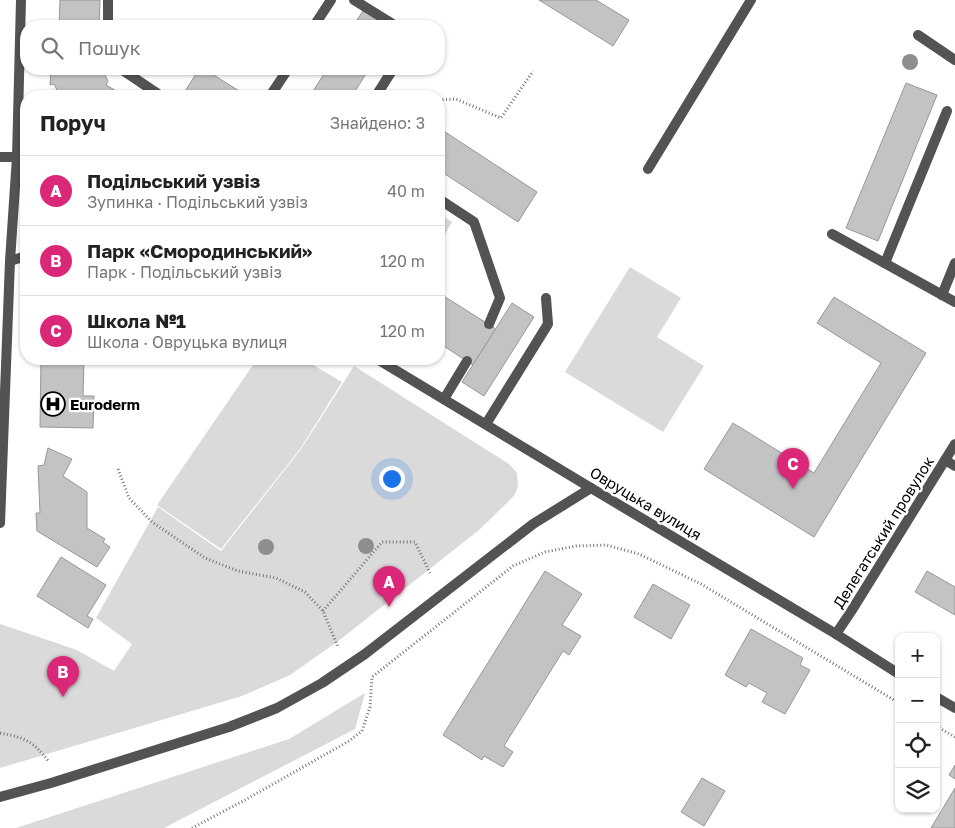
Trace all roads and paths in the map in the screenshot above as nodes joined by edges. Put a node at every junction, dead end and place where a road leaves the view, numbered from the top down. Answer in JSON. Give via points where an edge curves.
{"nodes":[{"id":1,"x":21,"y":0,"type":"edge"},
{"id":2,"x":108,"y":0,"type":"edge"},
{"id":3,"x":331,"y":0,"type":"edge"},
{"id":4,"x":354,"y":0,"type":"edge"},
{"id":5,"x":751,"y":0,"type":"edge"},
{"id":6,"x":21,"y":20,"type":"edge"},
{"id":7,"x":108,"y":20,"type":"edge"},
{"id":8,"x":318,"y":20,"type":"edge"},
{"id":9,"x":386,"y":20,"type":"edge"},
{"id":10,"x":918,"y":35,"type":"dead end"},
{"id":11,"x":955,"y":60,"type":"edge"},
{"id":12,"x":533,"y":71,"type":"dead end"},
{"id":13,"x":21,"y":75,"type":"edge"},
{"id":14,"x":130,"y":75,"type":"edge"},
{"id":15,"x":284,"y":75,"type":"edge"},
{"id":16,"x":389,"y":75,"type":"edge"},
{"id":17,"x":22,"y":90,"type":"edge"},
{"id":18,"x":152,"y":90,"type":"edge"},
{"id":19,"x":274,"y":90,"type":"edge"},
{"id":20,"x":380,"y":90,"type":"edge"},
{"id":21,"x":445,"y":100,"type":"edge"},
{"id":22,"x":947,"y":111,"type":"dead end"},
{"id":23,"x":0,"y":157,"type":"edge"},
{"id":24,"x":20,"y":160,"type":"edge"},
{"id":25,"x":648,"y":169,"type":"dead end"},
{"id":26,"x":20,"y":177,"type":"edge"},
{"id":27,"x":445,"y":203,"type":"edge"},
{"id":28,"x":832,"y":234,"type":"dead end"},
{"id":29,"x":20,"y":258,"type":"edge"},
{"id":30,"x":10,"y":261,"type":"junction"},
{"id":31,"x":885,"y":263,"type":"junction"},
{"id":32,"x":955,"y":263,"type":"edge"},
{"id":33,"x":942,"y":295,"type":"junction"},
{"id":34,"x":546,"y":298,"type":"dead end"},
{"id":35,"x":955,"y":302,"type":"edge"},
{"id":36,"x":489,"y":324,"type":"dead end"},
{"id":37,"x":467,"y":361,"type":"dead end"},
{"id":38,"x":387,"y":365,"type":"edge"},
{"id":39,"x":444,"y":399,"type":"junction"},
{"id":40,"x":486,"y":424,"type":"junction"},
{"id":41,"x":955,"y":444,"type":"edge"},
{"id":42,"x":945,"y":460,"type":"junction"},
{"id":43,"x":955,"y":466,"type":"edge"},
{"id":44,"x":118,"y":469,"type":"dead end"},
{"id":45,"x":1,"y":480,"type":"edge"},
{"id":46,"x":591,"y":488,"type":"junction"},
{"id":47,"x":0,"y":524,"type":"edge"},
{"id":48,"x":430,"y":573,"type":"dead end"},
{"id":49,"x":323,"y":611,"type":"junction"},
{"id":50,"x":836,"y":634,"type":"junction"},
{"id":51,"x":338,"y":647,"type":"dead end"},
{"id":52,"x":895,"y":671,"type":"edge"},
{"id":53,"x":940,"y":699,"type":"edge"},
{"id":54,"x":895,"y":701,"type":"edge"},
{"id":55,"x":955,"y":708,"type":"edge"},
{"id":56,"x":940,"y":728,"type":"edge"},
{"id":57,"x":0,"y":733,"type":"edge"},
{"id":58,"x":955,"y":737,"type":"edge"},
{"id":59,"x":49,"y":762,"type":"dead end"},
{"id":60,"x":0,"y":796,"type":"edge"},
{"id":61,"x":192,"y":828,"type":"edge"}],
"edges":[{"from":1,"to":6,"type":"street"},
{"from":2,"to":7,"type":"street"},
{"from":3,"to":8,"type":"street"},
{"from":4,"to":9,"type":"street"},
{"from":5,"to":25,"type":"street"},
{"from":10,"to":11,"type":"street"},
{"from":12,"to":21,"type":"path","via":[[501,118],[456,99]]},
{"from":13,"to":17,"type":"street"},
{"from":14,"to":18,"type":"street"},
{"from":15,"to":19,"type":"street"},
{"from":16,"to":20,"type":"street"},
{"from":22,"to":31,"type":"street"},
{"from":23,"to":24,"type":"street"},
{"from":26,"to":30,"type":"street"},
{"from":27,"to":36,"type":"street","via":[[474,222],[500,298]]},
{"from":28,"to":31,"type":"street"},
{"from":29,"to":30,"type":"street"},
{"from":30,"to":45,"type":"street"},
{"from":31,"to":33,"type":"street"},
{"from":32,"to":33,"type":"street"},
{"from":33,"to":35,"type":"street"},
{"from":34,"to":40,"type":"street","via":[[548,324]]},
{"from":37,"to":39,"type":"street"},
{"from":38,"to":39,"type":"street","name":"Овруцька вулиця"},
{"from":39,"to":40,"type":"street","name":"Овруцька вулиця"},
{"from":40,"to":46,"type":"street","name":"Овруцька вулиця"},
{"from":41,"to":42,"type":"street","name":"Делегатський провулок"},
{"from":42,"to":43,"type":"street"},
{"from":42,"to":50,"type":"street","name":"Делегатський провулок"},
{"from":44,"to":49,"type":"path","via":[[129,498],[152,522],[204,558],[238,571],[276,578],[306,592]]},
{"from":45,"to":47,"type":"street"},
{"from":46,"to":50,"type":"street","name":"Овруцька вулиця"},
{"from":46,"to":60,"type":"street","via":[[533,524],[365,654],[278,708],[229,727]]},
{"from":48,"to":49,"type":"path","via":[[415,542],[382,542]]},
{"from":49,"to":51,"type":"path"},
{"from":50,"to":52,"type":"street","name":"Овруцька вулиця"},
{"from":53,"to":55,"type":"street"},
{"from":54,"to":61,"type":"path","via":[[701,584],[648,558],[606,545],[576,546],[545,552],[513,566],[372,678],[370,707],[362,731],[349,741]]},
{"from":56,"to":58,"type":"path"},
{"from":57,"to":59,"type":"path","via":[[20,736],[37,747]]}]}
